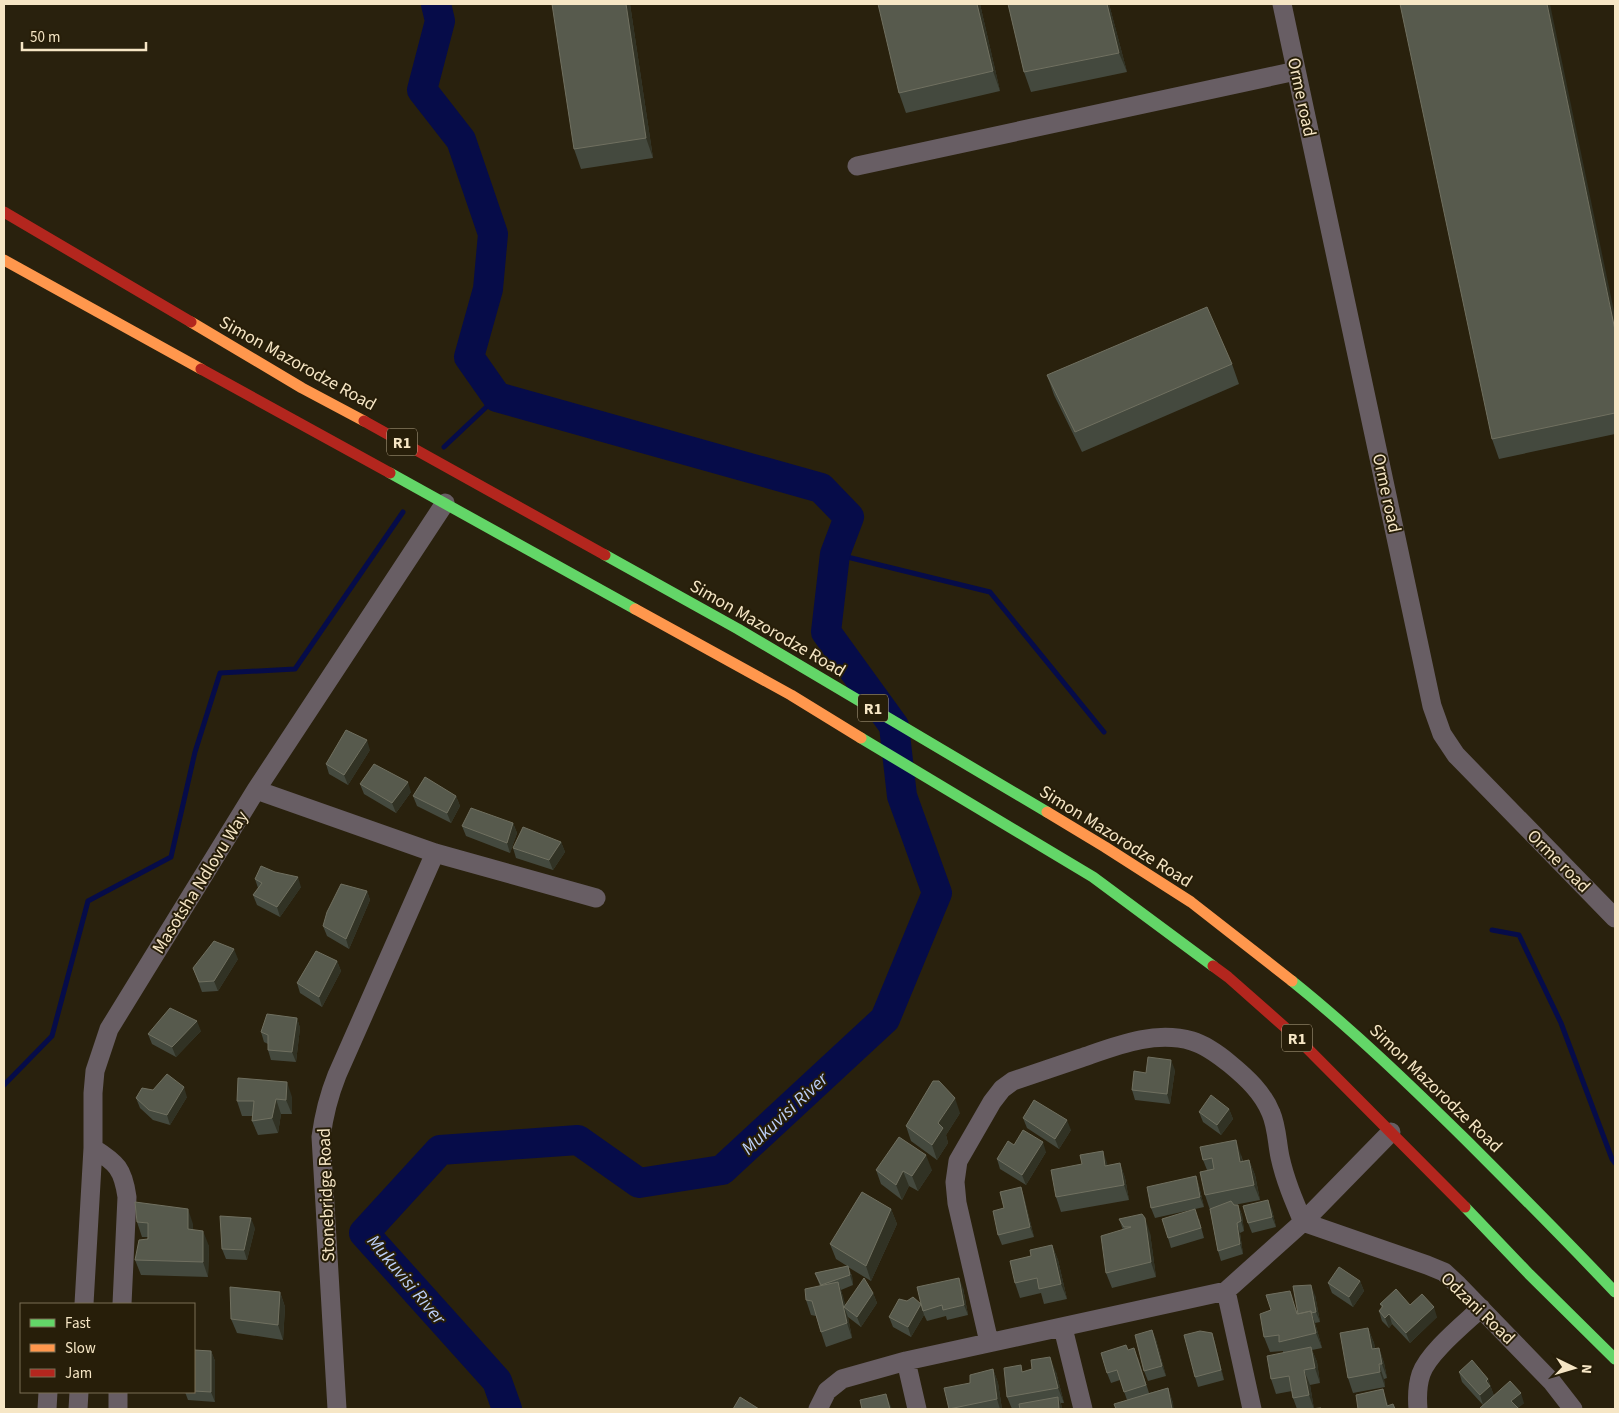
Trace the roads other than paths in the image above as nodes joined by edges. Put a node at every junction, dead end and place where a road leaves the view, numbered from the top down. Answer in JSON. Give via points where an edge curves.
{"nodes":[{"id":1,"x":1282,"y":4,"type":"edge"},
{"id":2,"x":1296,"y":71,"type":"junction"},
{"id":3,"x":857,"y":166,"type":"dead end"},
{"id":4,"x":4,"y":212,"type":"edge"},
{"id":5,"x":4,"y":260,"type":"edge"},
{"id":6,"x":444,"y":503,"type":"junction"},
{"id":7,"x":256,"y":790,"type":"junction"},
{"id":8,"x":434,"y":853,"type":"junction"},
{"id":9,"x":596,"y":898,"type":"dead end"},
{"id":10,"x":1615,"y":918,"type":"edge"},
{"id":11,"x":1391,"y":1132,"type":"junction"},
{"id":12,"x":93,"y":1148,"type":"junction"},
{"id":13,"x":1303,"y":1222,"type":"junction"},
{"id":14,"x":1226,"y":1291,"type":"junction"},
{"id":15,"x":1615,"y":1292,"type":"edge"},
{"id":16,"x":84,"y":1303,"type":"edge"},
{"id":17,"x":122,"y":1303,"type":"edge"},
{"id":18,"x":1481,"y":1308,"type":"junction"},
{"id":19,"x":1063,"y":1328,"type":"junction"},
{"id":20,"x":990,"y":1342,"type":"junction"},
{"id":21,"x":1615,"y":1360,"type":"edge"},
{"id":22,"x":906,"y":1361,"type":"junction"},
{"id":23,"x":48,"y":1393,"type":"edge"},
{"id":24,"x":79,"y":1393,"type":"edge"},
{"id":25,"x":118,"y":1393,"type":"edge"},
{"id":26,"x":48,"y":1409,"type":"edge"},
{"id":27,"x":78,"y":1409,"type":"edge"},
{"id":28,"x":118,"y":1409,"type":"edge"},
{"id":29,"x":337,"y":1409,"type":"edge"},
{"id":30,"x":818,"y":1409,"type":"edge"},
{"id":31,"x":917,"y":1409,"type":"edge"},
{"id":32,"x":1083,"y":1409,"type":"edge"},
{"id":33,"x":1252,"y":1409,"type":"edge"},
{"id":34,"x":1418,"y":1409,"type":"edge"},
{"id":35,"x":1573,"y":1409,"type":"edge"}],
"edges":[{"from":1,"to":2,"type":"street","name":"Orme road"},
{"from":2,"to":3,"type":"street"},
{"from":2,"to":10,"type":"street","name":"Orme road","via":[[1432,706],[1442,734],[1456,756]]},
{"from":4,"to":15,"type":"highway","name":"Simon Mazorodze Road","number":"R1","via":[[302,388],[720,619],[1105,847],[1191,902],[1334,1014],[1555,1228]]},
{"from":5,"to":6,"type":"highway","number":"R1"},
{"from":6,"to":7,"type":"street","name":"Masotsha Ndlovu Way"},
{"from":6,"to":11,"type":"highway","number":"R1","via":[[792,695],[1092,877],[1228,977],[1297,1038]]},
{"from":7,"to":8,"type":"street"},
{"from":7,"to":12,"type":"street","name":"Masotsha Ndlovu Way","via":[[109,1029],[95,1071]]},
{"from":8,"to":9,"type":"street"},
{"from":8,"to":29,"type":"street","name":"Stonebridge Road","via":[[337,1074],[324,1115],[322,1136]]},
{"from":11,"to":13,"type":"street"},
{"from":11,"to":21,"type":"highway","number":"R1"},
{"from":12,"to":16,"type":"street","name":"Masotsha Ndlovu Way"},
{"from":12,"to":17,"type":"street","via":[[109,1158],[125,1180]]},
{"from":13,"to":14,"type":"street"},
{"from":13,"to":18,"type":"street","name":"Odzani Road","via":[[1444,1272]]},
{"from":13,"to":20,"type":"street","via":[[1288,1184],[1272,1114],[1263,1097],[1246,1077],[1207,1048],[1192,1041],[1171,1038],[1134,1040],[1013,1081],[1002,1089],[987,1110],[958,1161],[955,1182],[957,1203]]},
{"from":14,"to":19,"type":"street"},
{"from":14,"to":33,"type":"street"},
{"from":18,"to":34,"type":"street","via":[[1428,1360],[1416,1394]]},
{"from":18,"to":35,"type":"street","name":"Odzani Road","via":[[1552,1382]]},
{"from":19,"to":20,"type":"street"},
{"from":19,"to":32,"type":"street"},
{"from":20,"to":22,"type":"street"},
{"from":22,"to":30,"type":"street","via":[[842,1379],[827,1391]]},
{"from":22,"to":31,"type":"street"},
{"from":23,"to":26,"type":"street"},
{"from":24,"to":27,"type":"street"},
{"from":25,"to":28,"type":"street"}]}
